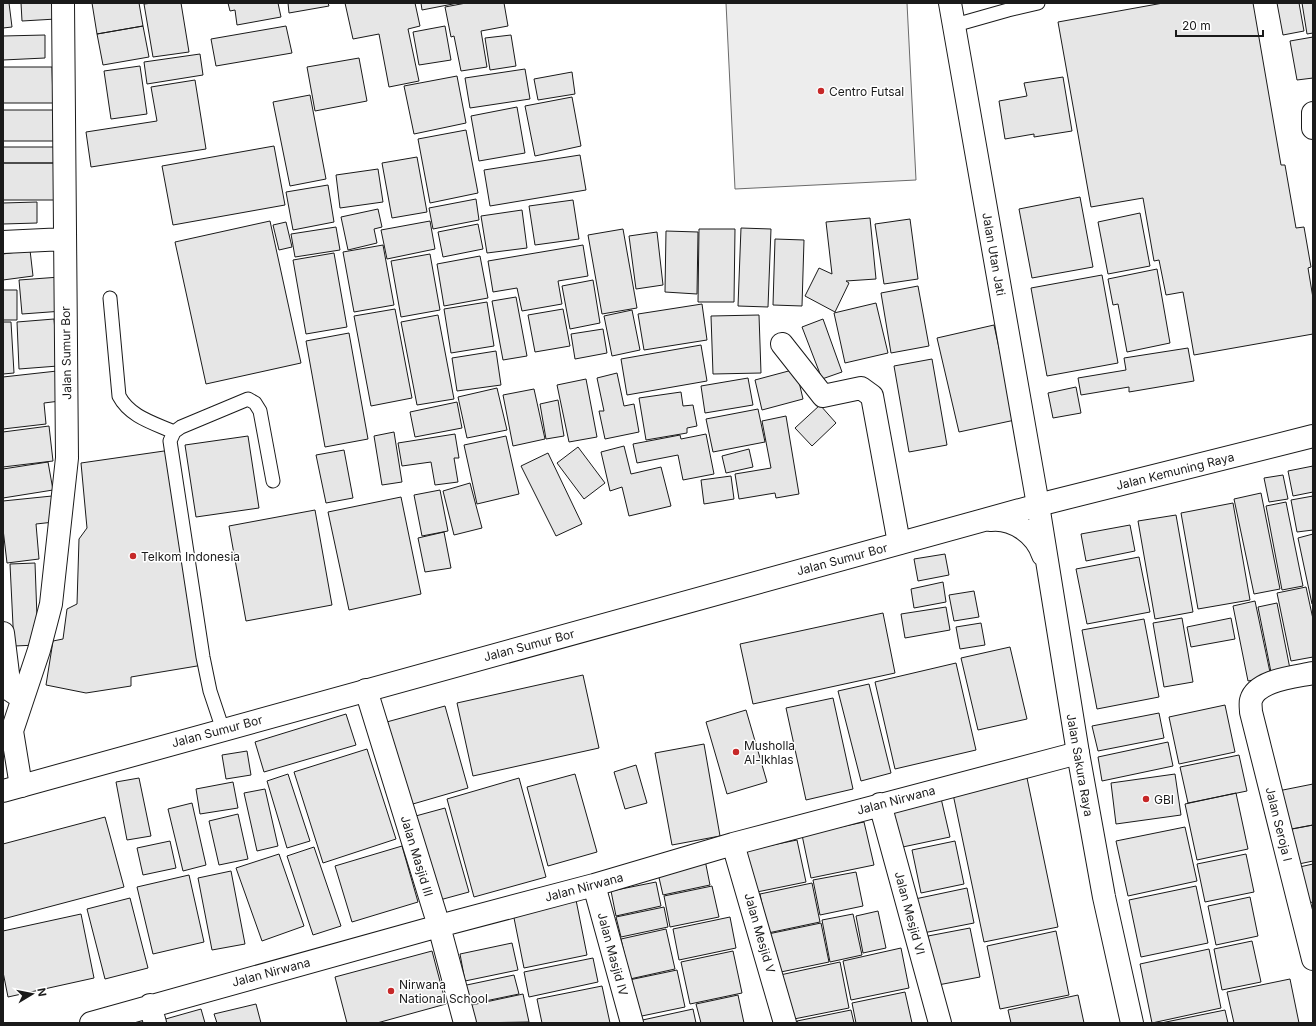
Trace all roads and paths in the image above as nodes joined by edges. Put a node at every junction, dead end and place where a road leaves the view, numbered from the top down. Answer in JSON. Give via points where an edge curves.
{"nodes":[{"id":1,"x":62,"y":3,"type":"edge"},
{"id":2,"x":950,"y":3,"type":"edge"},
{"id":3,"x":1038,"y":3,"type":"edge"},
{"id":4,"x":955,"y":25,"type":"junction"},
{"id":5,"x":1313,"y":113,"type":"edge"},
{"id":6,"x":1313,"y":128,"type":"edge"},
{"id":7,"x":65,"y":239,"type":"junction"},
{"id":8,"x":3,"y":242,"type":"edge"},
{"id":9,"x":110,"y":298,"type":"dead end"},
{"id":10,"x":782,"y":344,"type":"dead end"},
{"id":11,"x":174,"y":432,"type":"junction"},
{"id":12,"x":1313,"y":436,"type":"edge"},
{"id":13,"x":273,"y":481,"type":"dead end"},
{"id":14,"x":1038,"y":505,"type":"junction"},
{"id":15,"x":973,"y":523,"type":"junction"},
{"id":16,"x":899,"y":543,"type":"junction"},
{"id":17,"x":1047,"y":566,"type":"junction"},
{"id":18,"x":3,"y":633,"type":"edge"},
{"id":19,"x":1313,"y":673,"type":"edge"},
{"id":20,"x":366,"y":690,"type":"junction"},
{"id":21,"x":22,"y":698,"type":"junction"},
{"id":22,"x":223,"y":730,"type":"junction"},
{"id":23,"x":1078,"y":753,"type":"junction"},
{"id":24,"x":12,"y":788,"type":"edge"},
{"id":25,"x":880,"y":804,"type":"junction"},
{"id":26,"x":733,"y":844,"type":"junction"},
{"id":27,"x":594,"y":886,"type":"junction"},
{"id":28,"x":439,"y":926,"type":"junction"},
{"id":29,"x":1313,"y":958,"type":"edge"},
{"id":30,"x":153,"y":1014,"type":"edge"},
{"id":31,"x":91,"y":1023,"type":"edge"},
{"id":32,"x":465,"y":1023,"type":"edge"},
{"id":33,"x":632,"y":1023,"type":"edge"},
{"id":34,"x":785,"y":1023,"type":"edge"},
{"id":35,"x":940,"y":1023,"type":"edge"},
{"id":36,"x":1132,"y":1023,"type":"edge"}],
"edges":[{"from":1,"to":7,"type":"street","name":"Jalan Sumur Bor"},
{"from":2,"to":4,"type":"street","name":"Jalan Utan Jati"},
{"from":3,"to":4,"type":"lane"},
{"from":4,"to":14,"type":"street","name":"Jalan Utan Jati"},
{"from":5,"to":6,"type":"street"},
{"from":7,"to":8,"type":"street"},
{"from":7,"to":21,"type":"street","name":"Jalan Sumur Bor","via":[[67,458],[51,604],[39,650]]},
{"from":9,"to":11,"type":"lane","via":[[120,396],[124,405],[132,412]]},
{"from":10,"to":16,"type":"street","via":[[823,396],[861,388],[872,396]]},
{"from":11,"to":13,"type":"lane","via":[[181,426],[248,399],[255,403],[260,411]]},
{"from":11,"to":22,"type":"lane","via":[[170,441],[204,657],[210,691]]},
{"from":12,"to":14,"type":"street","name":"Jalan Kemuning Raya"},
{"from":14,"to":15,"type":"street","name":"Jalan Sumur Bor"},
{"from":14,"to":17,"type":"street","name":"Jalan Sakura Raya"},
{"from":15,"to":16,"type":"street","name":"Jalan Sumur Bor"},
{"from":15,"to":17,"type":"street","via":[[992,519],[1011,522],[1028,532],[1040,547]]},
{"from":16,"to":20,"type":"street","name":"Jalan Sumur Bor"},
{"from":17,"to":23,"type":"street","name":"Jalan Sakura Raya"},
{"from":18,"to":21,"type":"street","via":[[10,690]]},
{"from":19,"to":29,"type":"street","name":"Jalan Seroja I","via":[[1266,684],[1257,690],[1251,700],[1251,712]]},
{"from":20,"to":22,"type":"street","name":"Jalan Sumur Bor"},
{"from":20,"to":28,"type":"street","name":"Jalan Masjid III"},
{"from":21,"to":24,"type":"street","name":"Jalan Sumur Bor","via":[[12,731],[15,761]]},
{"from":22,"to":24,"type":"street","name":"Jalan Sumur Bor"},
{"from":23,"to":25,"type":"street","name":"Jalan Nirwana"},
{"from":23,"to":36,"type":"street","name":"Jalan Sakura Raya","via":[[1104,897]]},
{"from":25,"to":26,"type":"street","name":"Jalan Nirwana"},
{"from":25,"to":35,"type":"street","name":"Jalan Mesjid VI"},
{"from":26,"to":27,"type":"street","name":"Jalan Nirwana"},
{"from":26,"to":34,"type":"street","name":"Jalan Mesjid V"},
{"from":27,"to":28,"type":"street","name":"Jalan Nirwana"},
{"from":27,"to":33,"type":"street","name":"Jalan Masjid IV"},
{"from":28,"to":30,"type":"street","name":"Jalan Nirwana"},
{"from":28,"to":32,"type":"street","name":"Jalan Masjid III"},
{"from":30,"to":31,"type":"street","name":"Jalan Nirwana"}]}
